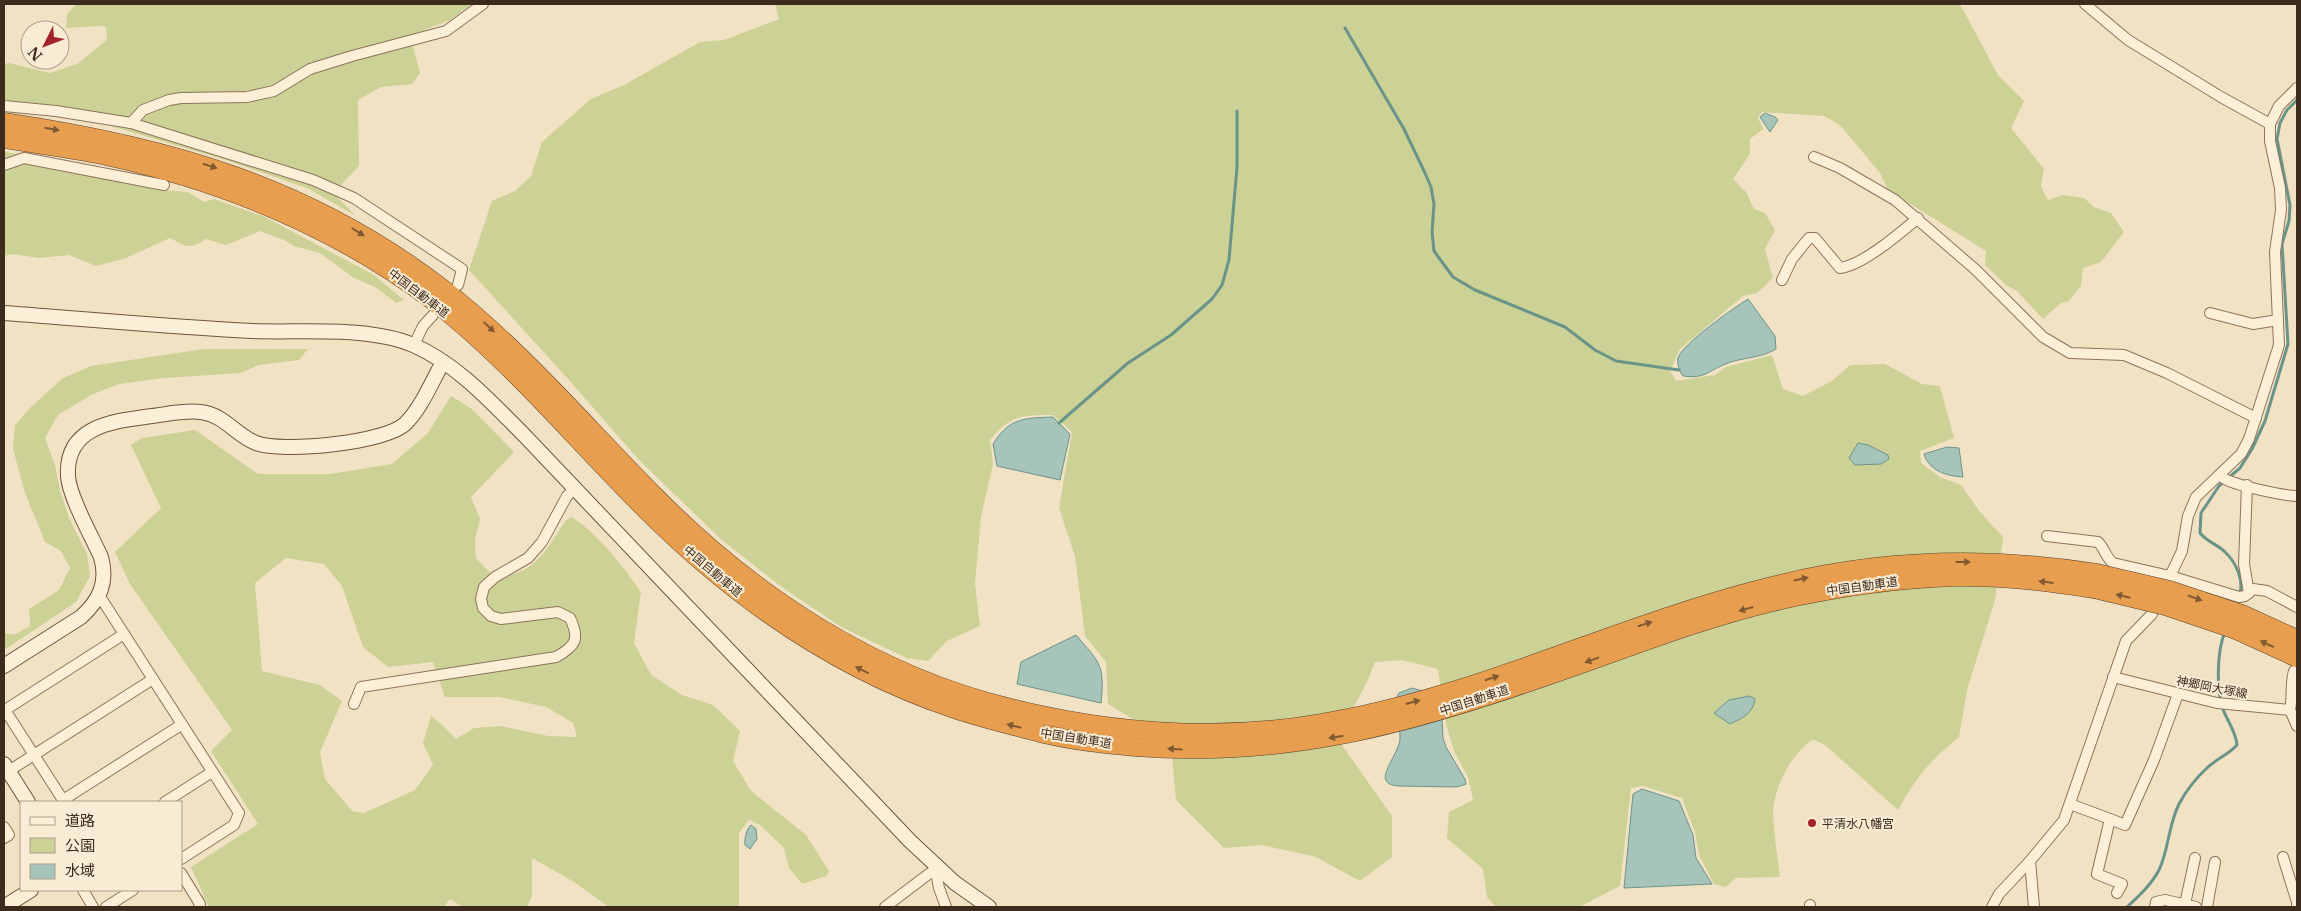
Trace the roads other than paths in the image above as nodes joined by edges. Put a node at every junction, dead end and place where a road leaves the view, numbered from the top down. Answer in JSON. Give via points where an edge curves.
{"nodes":[{"id":1,"x":483,"y":4,"type":"edge"},
{"id":2,"x":2085,"y":4,"type":"edge"},
{"id":3,"x":2297,"y":88,"type":"edge"},
{"id":4,"x":4,"y":106,"type":"edge"},
{"id":5,"x":4,"y":122,"type":"edge"},
{"id":6,"x":131,"y":123,"type":"junction"},
{"id":7,"x":2270,"y":124,"type":"junction"},
{"id":8,"x":4,"y":139,"type":"edge"},
{"id":9,"x":1814,"y":156,"type":"dead end"},
{"id":10,"x":4,"y":166,"type":"edge"},
{"id":11,"x":164,"y":185,"type":"dead end"},
{"id":12,"x":1918,"y":218,"type":"junction"},
{"id":13,"x":1782,"y":280,"type":"dead end"},
{"id":14,"x":458,"y":285,"type":"dead end"},
{"id":15,"x":4,"y":312,"type":"edge"},
{"id":16,"x":2210,"y":313,"type":"dead end"},
{"id":17,"x":433,"y":315,"type":"dead end"},
{"id":18,"x":2278,"y":320,"type":"junction"},
{"id":19,"x":414,"y":346,"type":"junction"},
{"id":20,"x":444,"y":362,"type":"junction"},
{"id":21,"x":2256,"y":418,"type":"junction"},
{"id":22,"x":2225,"y":479,"type":"junction"},
{"id":23,"x":2247,"y":486,"type":"junction"},
{"id":24,"x":575,"y":488,"type":"junction"},
{"id":25,"x":2297,"y":496,"type":"edge"},
{"id":26,"x":2047,"y":536,"type":"dead end"},
{"id":27,"x":2170,"y":576,"type":"junction"},
{"id":28,"x":2248,"y":593,"type":"junction"},
{"id":29,"x":100,"y":595,"type":"junction"},
{"id":30,"x":2297,"y":607,"type":"edge"},
{"id":31,"x":2239,"y":622,"type":"junction"},
{"id":32,"x":124,"y":634,"type":"junction"},
{"id":33,"x":2297,"y":639,"type":"edge"},
{"id":34,"x":2296,"y":664,"type":"edge"},
{"id":35,"x":4,"y":666,"type":"edge"},
{"id":36,"x":2113,"y":677,"type":"junction"},
{"id":37,"x":153,"y":679,"type":"junction"},
{"id":38,"x":2178,"y":694,"type":"junction"},
{"id":39,"x":354,"y":704,"type":"dead end"},
{"id":40,"x":2290,"y":710,"type":"junction"},
{"id":41,"x":1382,"y":719,"type":"junction"},
{"id":42,"x":181,"y":725,"type":"junction"},
{"id":43,"x":2297,"y":726,"type":"edge"},
{"id":44,"x":35,"y":754,"type":"junction"},
{"id":45,"x":5,"y":770,"type":"edge"},
{"id":46,"x":212,"y":772,"type":"junction"},
{"id":47,"x":27,"y":801,"type":"edge"},
{"id":48,"x":167,"y":801,"type":"edge"},
{"id":49,"x":2070,"y":804,"type":"junction"},
{"id":50,"x":2110,"y":819,"type":"junction"},
{"id":51,"x":4,"y":827,"type":"edge"},
{"id":52,"x":4,"y":838,"type":"edge"},
{"id":53,"x":182,"y":858,"type":"edge"},
{"id":54,"x":2195,"y":858,"type":"dead end"},
{"id":55,"x":2282,"y":858,"type":"dead end"},
{"id":56,"x":2030,"y":861,"type":"junction"},
{"id":57,"x":2215,"y":862,"type":"dead end"},
{"id":58,"x":938,"y":870,"type":"junction"},
{"id":59,"x":182,"y":875,"type":"edge"},
{"id":60,"x":29,"y":891,"type":"edge"},
{"id":61,"x":84,"y":891,"type":"edge"},
{"id":62,"x":131,"y":891,"type":"edge"},
{"id":63,"x":2117,"y":894,"type":"dead end"},
{"id":64,"x":2185,"y":904,"type":"junction"},
{"id":65,"x":4,"y":907,"type":"edge"},
{"id":66,"x":94,"y":907,"type":"edge"},
{"id":67,"x":106,"y":907,"type":"edge"},
{"id":68,"x":199,"y":907,"type":"edge"},
{"id":69,"x":885,"y":907,"type":"edge"},
{"id":70,"x":946,"y":907,"type":"edge"},
{"id":71,"x":989,"y":907,"type":"edge"},
{"id":72,"x":1992,"y":907,"type":"edge"},
{"id":73,"x":2034,"y":907,"type":"edge"},
{"id":74,"x":2155,"y":907,"type":"edge"},
{"id":75,"x":2196,"y":907,"type":"edge"},
{"id":76,"x":2207,"y":907,"type":"edge"},
{"id":77,"x":2296,"y":907,"type":"edge"}],
"edges":[{"from":1,"to":6,"type":"street","via":[[446,31],[310,69],[274,91],[247,97],[169,100],[143,110]]},
{"from":2,"to":7,"type":"street","via":[[2128,40]]},
{"from":3,"to":7,"type":"street","via":[[2279,106]]},
{"from":4,"to":6,"type":"street"},
{"from":5,"to":41,"type":"highway","name":"中国自動車道","one_way":true,"via":[[105,139],[181,157],[249,179],[345,224],[400,257],[486,324],[668,510],[756,586],[829,634],[913,675],[976,698],[1062,720],[1149,732],[1196,734],[1272,730]]},
{"from":6,"to":14,"type":"street","via":[[313,180],[354,198],[462,270]]},
{"from":7,"to":18,"type":"street","via":[[2281,210],[2275,252]]},
{"from":41,"to":8,"type":"highway","name":"中国自動車道","one_way":true,"via":[[1348,736],[1262,747],[1173,750],[1052,736],[954,710],[906,691],[821,648],[712,573],[475,337],[433,301],[347,244],[247,196],[177,173],[103,155]]},
{"from":9,"to":12,"type":"street","via":[[1894,200]]},
{"from":10,"to":11,"type":"street","via":[[24,158]]},
{"from":12,"to":13,"type":"street","via":[[1851,267],[1840,268],[1815,238],[1809,238],[1792,259]]},
{"from":12,"to":21,"type":"street","via":[[1976,270],[2042,337],[2070,353],[2124,355]]},
{"from":15,"to":19,"type":"street","via":[[253,331],[374,336]]},
{"from":16,"to":18,"type":"street","via":[[2253,324]]},
{"from":17,"to":19,"type":"street","via":[[423,326]]},
{"from":18,"to":21,"type":"street","via":[[2279,345]]},
{"from":19,"to":20,"type":"street"},
{"from":20,"to":24,"type":"street","via":[[479,391]]},
{"from":20,"to":29,"type":"street","via":[[407,423],[396,432],[378,438],[268,447],[246,438],[222,418],[199,412],[110,422],[92,429],[75,446],[68,477],[101,557],[104,582]]},
{"from":21,"to":22,"type":"street","via":[[2249,439]]},
{"from":22,"to":23,"type":"street"},
{"from":22,"to":27,"type":"street","via":[[2196,497],[2191,506],[2182,551]]},
{"from":23,"to":25,"type":"street","via":[[2284,496]]},
{"from":23,"to":28,"type":"street","via":[[2244,564]]},
{"from":24,"to":39,"type":"street","via":[[566,496],[542,542],[528,558],[484,587],[481,599],[483,608],[491,616],[501,619],[558,612],[570,618],[575,628],[575,640],[570,649],[556,657],[361,688]]},
{"from":24,"to":58,"type":"street"},
{"from":26,"to":27,"type":"street","via":[[2093,540],[2104,548],[2113,563]]},
{"from":27,"to":28,"type":"street","via":[[2239,598]]},
{"from":27,"to":36,"type":"street","via":[[2152,614],[2126,641]]},
{"from":28,"to":30,"type":"street","via":[[2258,589],[2267,591]]},
{"from":29,"to":32,"type":"street"},
{"from":29,"to":35,"type":"street","via":[[81,617]]},
{"from":31,"to":33,"type":"highway","name":"中国自動車道"},
{"from":34,"to":31,"type":"highway","name":"中国自動車道","one_way":true},
{"from":31,"to":41,"type":"highway","name":"中国自動車道","bridge":true,"via":[[2170,590],[2095,581],[2042,566],[1963,562],[1887,565],[1826,574],[1707,604],[1448,701]]},
{"from":32,"to":37,"type":"street"},
{"from":32,"to":44,"type":"street","via":[[5,710]]},
{"from":34,"to":40,"type":"street","via":[[2291,681]]},
{"from":36,"to":38,"type":"street","name":"神郷岡大塚線"},
{"from":36,"to":49,"type":"street"},
{"from":37,"to":42,"type":"street"},
{"from":37,"to":44,"type":"street"},
{"from":38,"to":40,"type":"street","name":"神郷岡大塚線","via":[[2220,704]]},
{"from":38,"to":50,"type":"street","via":[[2154,760],[2125,825]]},
{"from":40,"to":43,"type":"street"},
{"from":42,"to":44,"type":"street","via":[[63,800]]},
{"from":42,"to":46,"type":"street"},
{"from":44,"to":45,"type":"street"},
{"from":45,"to":47,"type":"street"},
{"from":46,"to":48,"type":"street"},
{"from":46,"to":53,"type":"street","via":[[239,813],[234,825]]},
{"from":49,"to":50,"type":"street"},
{"from":49,"to":56,"type":"street","via":[[2064,820]]},
{"from":50,"to":63,"type":"street","via":[[2097,874],[2122,884]]},
{"from":51,"to":52,"type":"street","via":[[9,835]]},
{"from":54,"to":64,"type":"street"},
{"from":55,"to":77,"type":"street"},
{"from":56,"to":72,"type":"street","via":[[1999,894]]},
{"from":56,"to":73,"type":"street"},
{"from":57,"to":76,"type":"street"},
{"from":58,"to":69,"type":"street"},
{"from":58,"to":70,"type":"street","via":[[939,888]]},
{"from":58,"to":71,"type":"street"},
{"from":59,"to":68,"type":"street"},
{"from":60,"to":65,"type":"street"},
{"from":61,"to":66,"type":"street"},
{"from":62,"to":67,"type":"street"},
{"from":64,"to":74,"type":"street","via":[[2165,900],[2156,902]]},
{"from":64,"to":75,"type":"street"}]}
